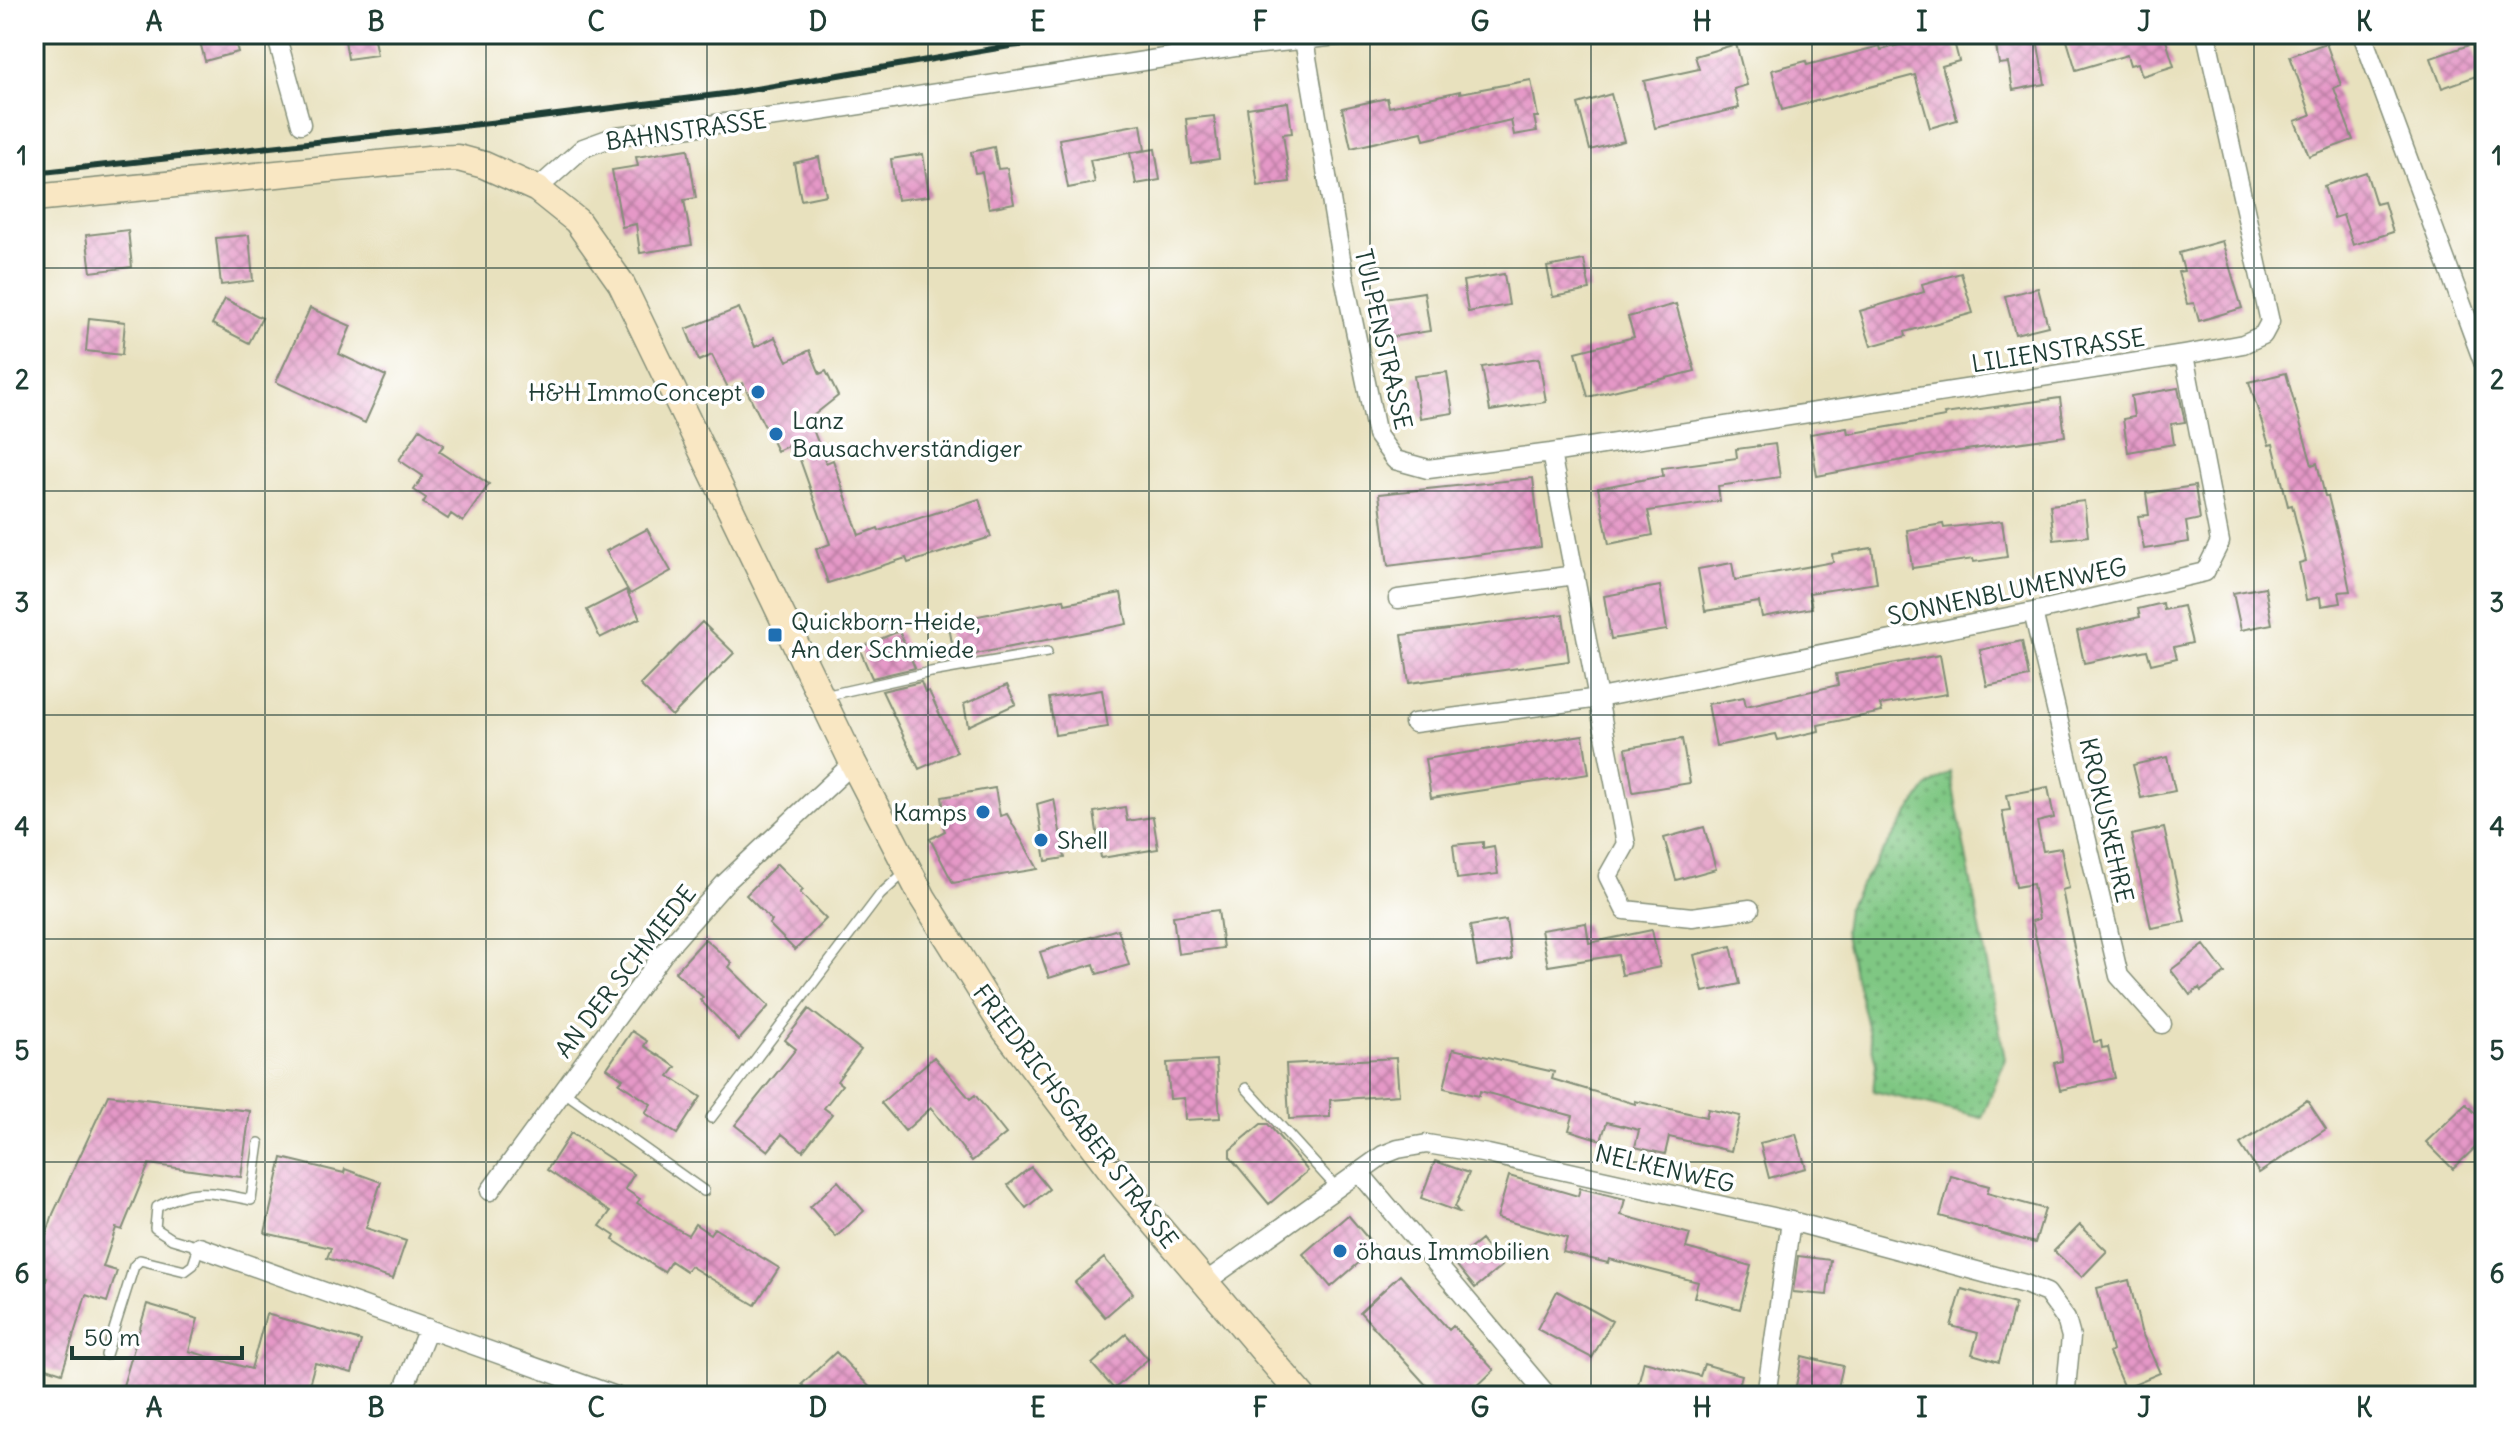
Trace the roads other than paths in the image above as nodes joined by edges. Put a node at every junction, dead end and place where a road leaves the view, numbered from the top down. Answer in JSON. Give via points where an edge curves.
{"nodes":[{"id":1,"x":276,"y":34,"type":"edge"},
{"id":2,"x":1356,"y":34,"type":"edge"},
{"id":3,"x":2206,"y":34,"type":"edge"},
{"id":4,"x":2362,"y":34,"type":"edge"},
{"id":5,"x":1304,"y":40,"type":"junction"},
{"id":6,"x":301,"y":124,"type":"dead end"},
{"id":7,"x":537,"y":189,"type":"junction"},
{"id":8,"x":34,"y":198,"type":"edge"},
{"id":9,"x":2184,"y":355,"type":"junction"},
{"id":10,"x":2485,"y":367,"type":"edge"},
{"id":11,"x":1551,"y":453,"type":"junction"},
{"id":12,"x":1575,"y":575,"type":"junction"},
{"id":13,"x":1398,"y":599,"type":"dead end"},
{"id":14,"x":2033,"y":612,"type":"junction"},
{"id":15,"x":1047,"y":652,"type":"dead end"},
{"id":16,"x":821,"y":697,"type":"junction"},
{"id":17,"x":1599,"y":698,"type":"junction"},
{"id":18,"x":1414,"y":723,"type":"dead end"},
{"id":19,"x":853,"y":763,"type":"junction"},
{"id":20,"x":908,"y":868,"type":"junction"},
{"id":21,"x":1750,"y":909,"type":"dead end"},
{"id":22,"x":2162,"y":1024,"type":"dead end"},
{"id":23,"x":1246,"y":1088,"type":"dead end"},
{"id":24,"x":563,"y":1091,"type":"junction"},
{"id":25,"x":711,"y":1118,"type":"dead end"},
{"id":26,"x":259,"y":1143,"type":"dead end"},
{"id":27,"x":1359,"y":1172,"type":"junction"},
{"id":28,"x":1337,"y":1188,"type":"junction"},
{"id":29,"x":490,"y":1191,"type":"dead end"},
{"id":30,"x":704,"y":1191,"type":"dead end"},
{"id":31,"x":1791,"y":1221,"type":"junction"},
{"id":32,"x":199,"y":1247,"type":"junction"},
{"id":33,"x":1204,"y":1283,"type":"junction"},
{"id":34,"x":428,"y":1328,"type":"junction"},
{"id":35,"x":106,"y":1355,"type":"dead end"},
{"id":36,"x":2066,"y":1388,"type":"dead end"},
{"id":37,"x":401,"y":1396,"type":"edge"},
{"id":38,"x":616,"y":1396,"type":"edge"},
{"id":39,"x":1302,"y":1396,"type":"edge"},
{"id":40,"x":1548,"y":1396,"type":"edge"},
{"id":41,"x":1766,"y":1396,"type":"edge"}],
"edges":[{"from":1,"to":6,"type":"street"},
{"from":2,"to":5,"type":"street","name":"BAHNSTRASSE"},
{"from":3,"to":9,"type":"street","name":"LILIENSTRASSE","via":[[2270,322],[2263,335],[2243,344]]},
{"from":4,"to":10,"type":"street"},
{"from":5,"to":7,"type":"street","name":"BAHNSTRASSE","via":[[616,136],[583,148]]},
{"from":5,"to":11,"type":"street","name":"TULPENSTRASSE","via":[[1377,435],[1395,460],[1428,469]]},
{"from":7,"to":8,"type":"main road","via":[[484,165],[444,158]]},
{"from":7,"to":16,"type":"main road","name":"FRIEDRICHSGABER STRASSE","via":[[577,221],[621,283]]},
{"from":9,"to":11,"type":"street","name":"LILIENSTRASSE"},
{"from":9,"to":14,"type":"street","name":"SONNENBLUMENWEG","via":[[2220,542],[2205,572]]},
{"from":11,"to":12,"type":"street"},
{"from":12,"to":13,"type":"street"},
{"from":12,"to":17,"type":"street"},
{"from":14,"to":17,"type":"street","name":"SONNENBLUMENWEG"},
{"from":14,"to":22,"type":"street","name":"KROKUSKEHRE","via":[[2119,976]]},
{"from":15,"to":16,"type":"lane"},
{"from":16,"to":19,"type":"main road","name":"FRIEDRICHSGABER STRASSE"},
{"from":17,"to":18,"type":"street"},
{"from":17,"to":21,"type":"street","via":[[1626,844],[1608,876],[1625,910],[1692,917]]},
{"from":19,"to":20,"type":"main road","name":"FRIEDRICHSGABER STRASSE"},
{"from":19,"to":24,"type":"street","name":"AN DER SCHMIEDE","via":[[725,883],[667,949]]},
{"from":20,"to":25,"type":"lane","via":[[880,895]]},
{"from":20,"to":33,"type":"main road","name":"FRIEDRICHSGABER STRASSE","via":[[1005,1030]]},
{"from":23,"to":28,"type":"lane"},
{"from":24,"to":29,"type":"street","name":"AN DER SCHMIEDE"},
{"from":24,"to":30,"type":"lane"},
{"from":26,"to":32,"type":"lane","via":[[251,1200],[213,1192],[179,1195],[157,1207],[155,1228]]},
{"from":27,"to":28,"type":"street","name":"NELKENWEG"},
{"from":27,"to":31,"type":"street","name":"NELKENWEG","via":[[1383,1155],[1427,1144]]},
{"from":27,"to":40,"type":"street"},
{"from":28,"to":33,"type":"street","name":"NELKENWEG"},
{"from":31,"to":36,"type":"street","name":"NELKENWEG","via":[[2047,1293],[2066,1319],[2071,1337]]},
{"from":31,"to":41,"type":"street"},
{"from":32,"to":34,"type":"street"},
{"from":32,"to":35,"type":"lane","via":[[185,1271],[140,1260],[134,1266]]},
{"from":33,"to":39,"type":"main road","name":"FRIEDRICHSGABER STRASSE"},
{"from":34,"to":37,"type":"street"},
{"from":34,"to":38,"type":"street"}]}
